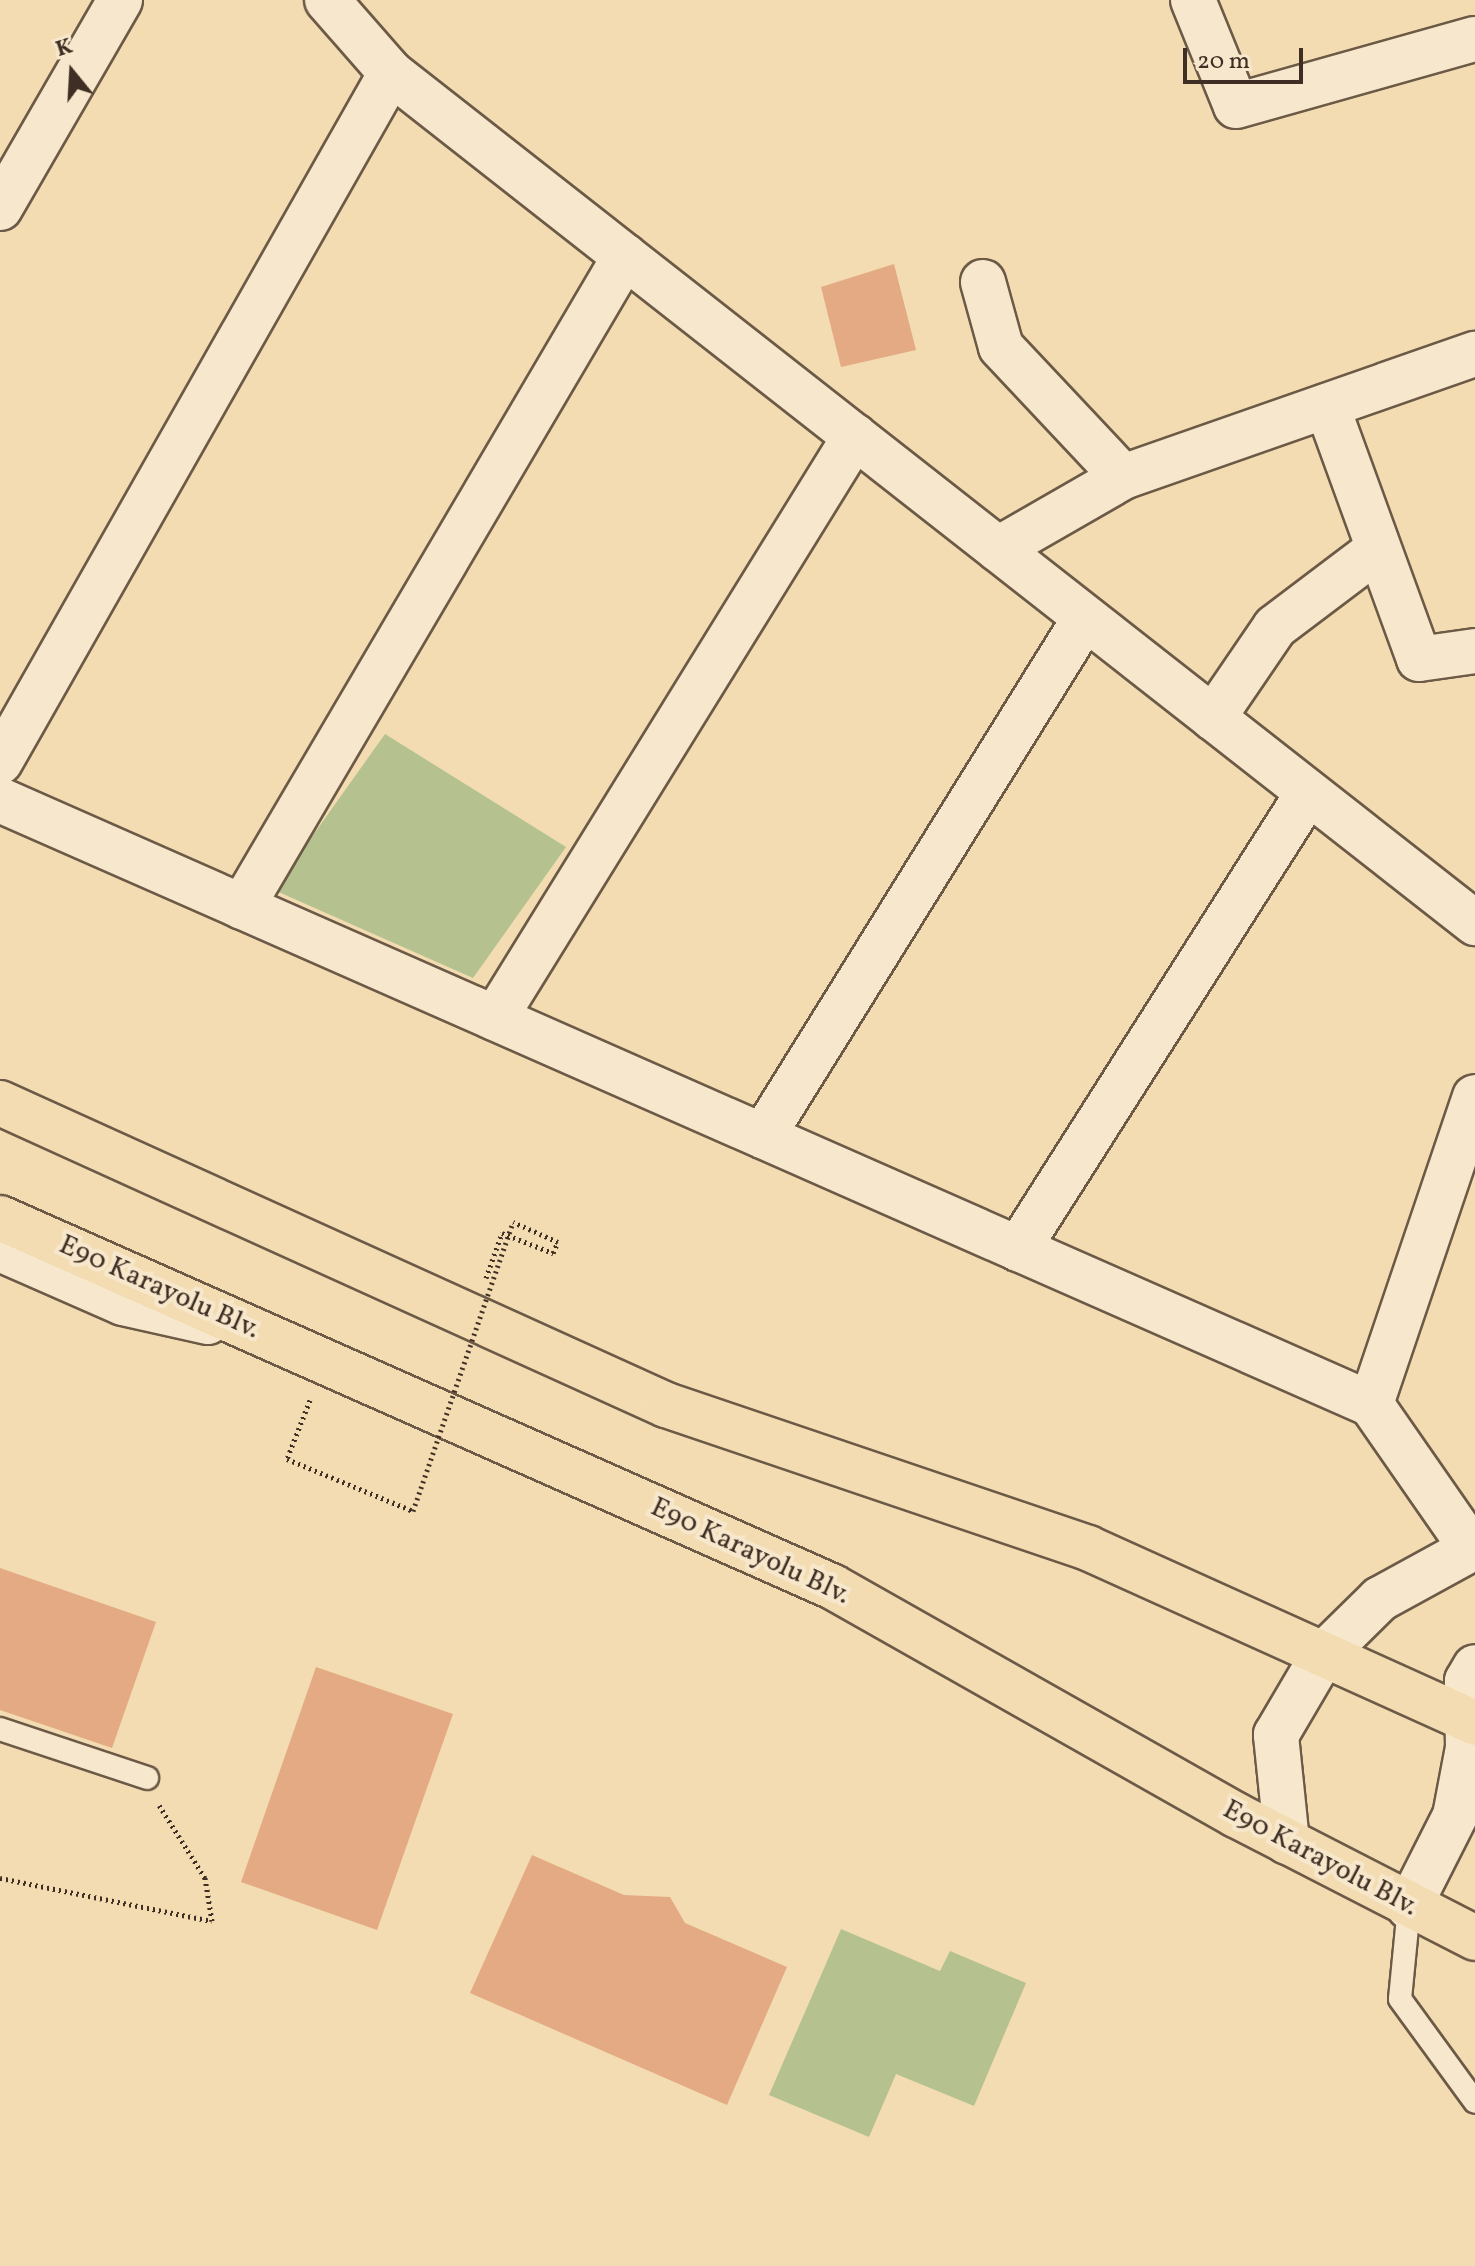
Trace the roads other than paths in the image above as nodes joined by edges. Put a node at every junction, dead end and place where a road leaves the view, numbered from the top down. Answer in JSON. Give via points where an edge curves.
{"nodes":[{"id":1,"x":120,"y":0,"type":"edge"},
{"id":2,"x":327,"y":0,"type":"edge"},
{"id":3,"x":1193,"y":0,"type":"edge"},
{"id":4,"x":1475,"y":39,"type":"edge"},
{"id":5,"x":391,"y":73,"type":"junction"},
{"id":6,"x":0,"y":208,"type":"edge"},
{"id":7,"x":625,"y":256,"type":"junction"},
{"id":8,"x":983,"y":282,"type":"dead end"},
{"id":9,"x":1475,"y":354,"type":"edge"},
{"id":10,"x":1327,"y":406,"type":"junction"},
{"id":11,"x":855,"y":436,"type":"junction"},
{"id":12,"x":1123,"y":477,"type":"junction"},
{"id":13,"x":998,"y":549,"type":"junction"},
{"id":14,"x":1378,"y":549,"type":"junction"},
{"id":15,"x":1085,"y":618,"type":"junction"},
{"id":16,"x":1475,"y":651,"type":"edge"},
{"id":17,"x":1213,"y":718,"type":"junction"},
{"id":18,"x":0,"y":762,"type":"edge"},
{"id":19,"x":1308,"y":793,"type":"junction"},
{"id":20,"x":0,"y":800,"type":"edge"},
{"id":21,"x":242,"y":907,"type":"junction"},
{"id":22,"x":1475,"y":923,"type":"edge"},
{"id":23,"x":495,"y":1018,"type":"junction"},
{"id":24,"x":1475,"y":1097,"type":"edge"},
{"id":25,"x":0,"y":1103,"type":"edge"},
{"id":26,"x":763,"y":1136,"type":"junction"},
{"id":27,"x":1467,"y":1142,"type":"edge"},
{"id":28,"x":0,"y":1218,"type":"edge"},
{"id":29,"x":0,"y":1249,"type":"edge"},
{"id":30,"x":1018,"y":1249,"type":"junction"},
{"id":31,"x":259,"y":1333,"type":"junction"},
{"id":32,"x":1371,"y":1404,"type":"junction"},
{"id":33,"x":1473,"y":1547,"type":"edge"},
{"id":34,"x":1323,"y":1655,"type":"junction"},
{"id":35,"x":1475,"y":1667,"type":"edge"},
{"id":36,"x":1471,"y":1721,"type":"edge"},
{"id":37,"x":0,"y":1729,"type":"edge"},
{"id":38,"x":147,"y":1778,"type":"road end"},
{"id":39,"x":1287,"y":1842,"type":"junction"},
{"id":40,"x":1409,"y":1907,"type":"junction"},
{"id":41,"x":1475,"y":1938,"type":"edge"},
{"id":42,"x":1475,"y":2102,"type":"edge"}],
"edges":[{"from":1,"to":6,"type":"street"},
{"from":2,"to":5,"type":"street"},
{"from":3,"to":4,"type":"street","via":[[1236,106]]},
{"from":5,"to":7,"type":"street"},
{"from":5,"to":18,"type":"street"},
{"from":7,"to":11,"type":"street"},
{"from":7,"to":21,"type":"street"},
{"from":8,"to":12,"type":"street","via":[[1001,347]]},
{"from":9,"to":10,"type":"street"},
{"from":10,"to":12,"type":"street"},
{"from":10,"to":14,"type":"street"},
{"from":11,"to":13,"type":"street"},
{"from":11,"to":23,"type":"street"},
{"from":12,"to":13,"type":"street"},
{"from":13,"to":15,"type":"street"},
{"from":14,"to":16,"type":"street","via":[[1419,659]]},
{"from":14,"to":17,"type":"street","via":[[1275,627]]},
{"from":15,"to":17,"type":"street"},
{"from":15,"to":26,"type":"street"},
{"from":17,"to":19,"type":"street"},
{"from":19,"to":22,"type":"street"},
{"from":19,"to":30,"type":"street"},
{"from":20,"to":21,"type":"street"},
{"from":21,"to":23,"type":"street"},
{"from":23,"to":26,"type":"street"},
{"from":24,"to":27,"type":"street"},
{"from":25,"to":34,"type":"highway","via":[[666,1405],[1088,1548]]},
{"from":26,"to":30,"type":"street"},
{"from":27,"to":32,"type":"street"},
{"from":28,"to":31,"type":"highway","name":"E90 Karayolu Blv."},
{"from":29,"to":31,"type":"street","via":[[123,1303]]},
{"from":30,"to":32,"type":"street"},
{"from":31,"to":39,"type":"highway","name":"E90 Karayolu Blv.","via":[[833,1587]]},
{"from":32,"to":33,"type":"street"},
{"from":33,"to":34,"type":"street","via":[[1380,1599]]},
{"from":34,"to":36,"type":"highway"},
{"from":34,"to":39,"type":"street","via":[[1276,1735]]},
{"from":35,"to":36,"type":"street","via":[[1467,1681]]},
{"from":36,"to":40,"type":"street","via":[[1455,1816]]},
{"from":37,"to":38,"type":"lane"},
{"from":39,"to":40,"type":"highway","name":"E90 Karayolu Blv."},
{"from":40,"to":41,"type":"highway","name":"E90 Karayolu Blv."},
{"from":40,"to":42,"type":"lane","via":[[1400,1999]]}]}
